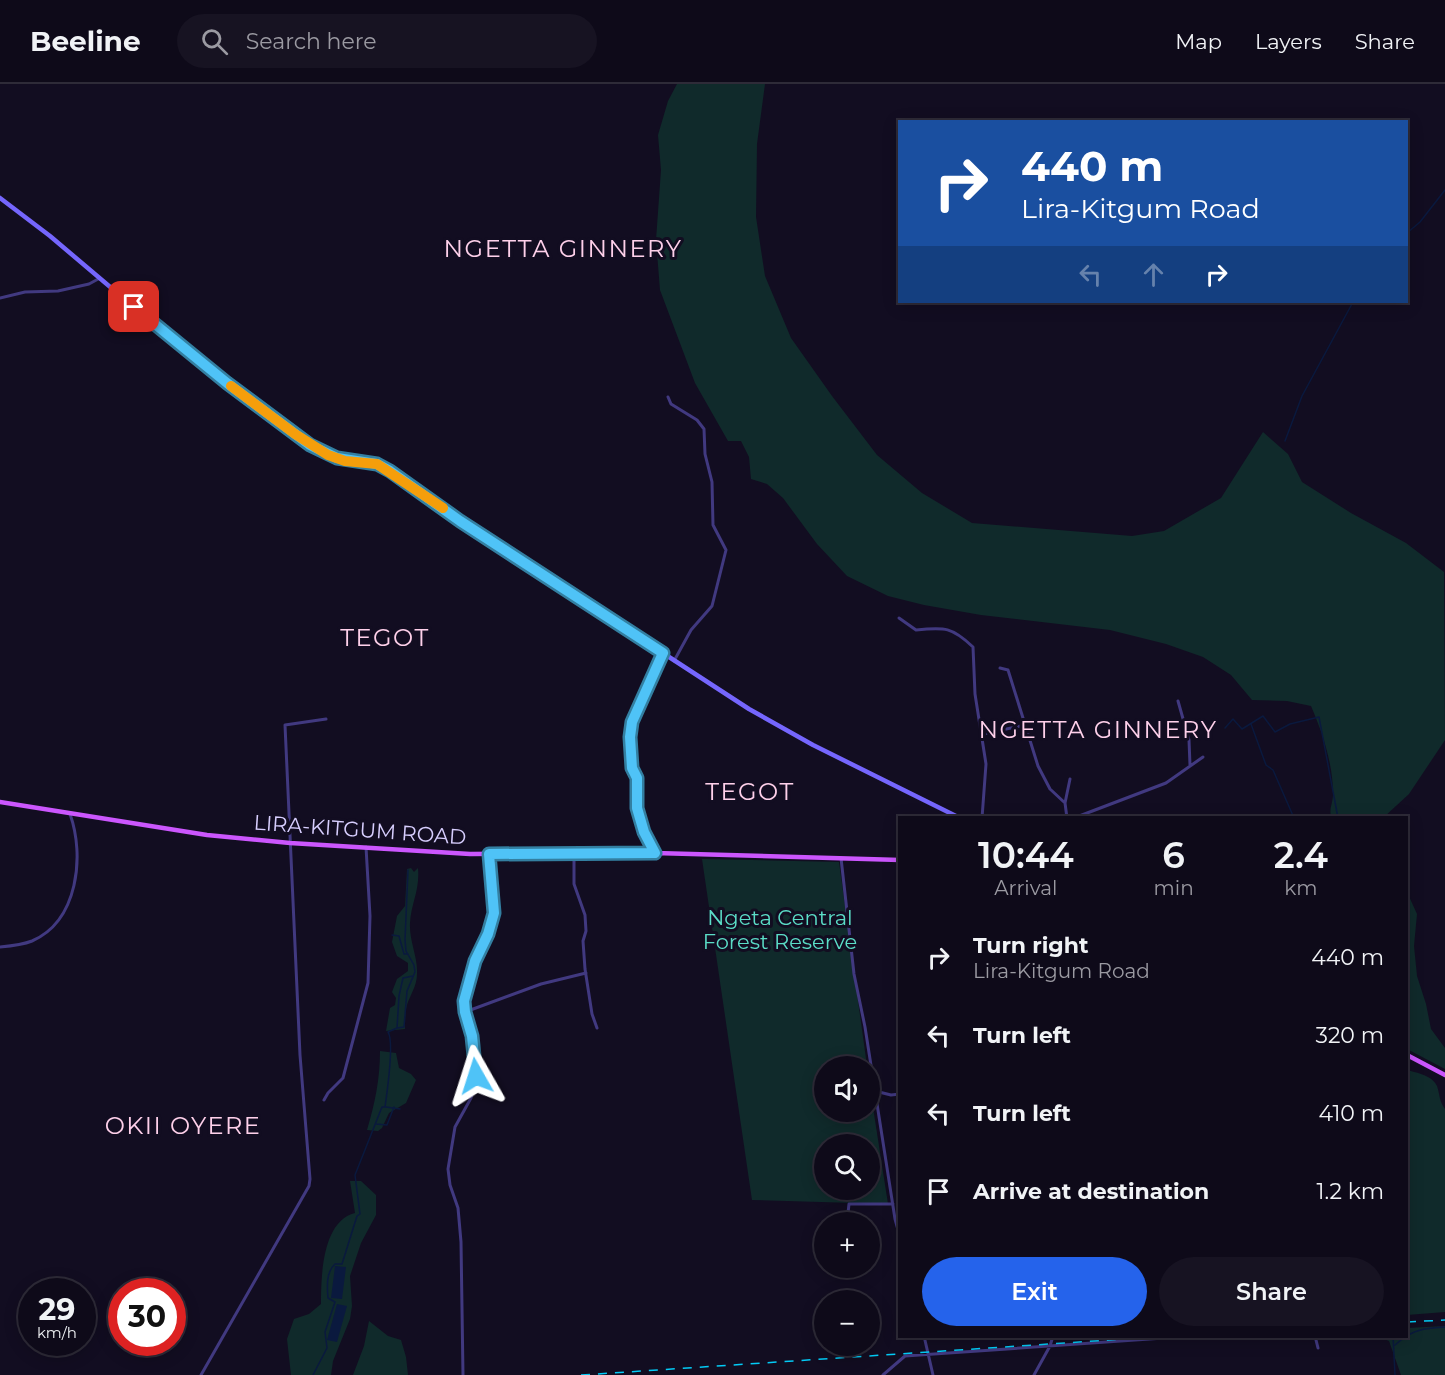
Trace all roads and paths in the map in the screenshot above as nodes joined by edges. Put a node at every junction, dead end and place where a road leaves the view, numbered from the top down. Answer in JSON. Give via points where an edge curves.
{"nodes":[{"id":1,"x":0,"y":198,"type":"edge"},
{"id":2,"x":100,"y":278,"type":"junction"},
{"id":3,"x":0,"y":298,"type":"edge"},
{"id":4,"x":668,"y":397,"type":"dead end"},
{"id":5,"x":899,"y":618,"type":"dead end"},
{"id":6,"x":663,"y":653,"type":"junction"},
{"id":7,"x":674,"y":661,"type":"junction"},
{"id":8,"x":1000,"y":668,"type":"dead end"},
{"id":9,"x":1178,"y":701,"type":"dead end"},
{"id":10,"x":326,"y":719,"type":"dead end"},
{"id":11,"x":1025,"y":725,"type":"junction"},
{"id":12,"x":982,"y":734,"type":"junction"},
{"id":13,"x":1203,"y":757,"type":"dead end"},
{"id":14,"x":1190,"y":765,"type":"junction"},
{"id":15,"x":1070,"y":779,"type":"dead end"},
{"id":16,"x":0,"y":802,"type":"edge"},
{"id":17,"x":1065,"y":803,"type":"junction"},
{"id":18,"x":70,"y":814,"type":"junction"},
{"id":19,"x":956,"y":816,"type":"edge"},
{"id":20,"x":982,"y":816,"type":"edge"},
{"id":21,"x":1067,"y":816,"type":"edge"},
{"id":22,"x":1079,"y":816,"type":"edge"},
{"id":23,"x":290,"y":843,"type":"junction"},
{"id":24,"x":366,"y":847,"type":"junction"},
{"id":25,"x":574,"y":853,"type":"junction"},
{"id":26,"x":655,"y":853,"type":"junction"},
{"id":27,"x":489,"y":854,"type":"junction"},
{"id":28,"x":841,"y":858,"type":"junction"},
{"id":29,"x":898,"y":860,"type":"edge"},
{"id":30,"x":0,"y":947,"type":"edge"},
{"id":31,"x":586,"y":973,"type":"junction"},
{"id":32,"x":465,"y":1012,"type":"junction"},
{"id":33,"x":597,"y":1028,"type":"dead end"},
{"id":34,"x":869,"y":1056,"type":"edge"},
{"id":35,"x":1408,"y":1056,"type":"edge"},
{"id":36,"x":1445,"y":1075,"type":"edge"},
{"id":37,"x":880,"y":1092,"type":"edge"},
{"id":38,"x":898,"y":1094,"type":"edge"},
{"id":39,"x":324,"y":1100,"type":"dead end"},
{"id":40,"x":879,"y":1122,"type":"edge"},
{"id":41,"x":893,"y":1204,"type":"junction"},
{"id":42,"x":848,"y":1212,"type":"edge"},
{"id":43,"x":898,"y":1228,"type":"edge"},
{"id":44,"x":924,"y":1338,"type":"edge"},
{"id":45,"x":1052,"y":1338,"type":"edge"},
{"id":46,"x":1153,"y":1338,"type":"edge"},
{"id":47,"x":1316,"y":1338,"type":"edge"},
{"id":48,"x":1127,"y":1339,"type":"edge"},
{"id":49,"x":1050,"y":1346,"type":"junction"},
{"id":50,"x":1318,"y":1348,"type":"dead end"},
{"id":51,"x":928,"y":1354,"type":"junction"},
{"id":52,"x":201,"y":1375,"type":"edge"},
{"id":53,"x":462,"y":1375,"type":"edge"},
{"id":54,"x":883,"y":1375,"type":"edge"},
{"id":55,"x":933,"y":1375,"type":"edge"},
{"id":56,"x":1034,"y":1375,"type":"edge"}],
"edges":[{"from":1,"to":2,"type":"main road"},
{"from":2,"to":3,"type":"street","via":[[77,287]]},
{"from":2,"to":6,"type":"main road","via":[[168,336],[310,445],[337,458],[377,464],[390,471]]},
{"from":4,"to":7,"type":"street","via":[[671,404],[704,429],[712,482],[713,525],[726,550],[712,606],[691,630]]},
{"from":5,"to":12,"type":"street","via":[[916,630],[949,630],[972,646]]},
{"from":6,"to":7,"type":"main road"},
{"from":6,"to":26,"type":"street","via":[[632,722],[630,737],[637,808]]},
{"from":7,"to":19,"type":"main road","via":[[813,746]]},
{"from":8,"to":11,"type":"street","via":[[1008,670]]},
{"from":9,"to":14,"type":"street","via":[[1189,740]]},
{"from":10,"to":23,"type":"street","via":[[285,724]]},
{"from":11,"to":12,"type":"street"},
{"from":11,"to":17,"type":"street","via":[[1046,783]]},
{"from":12,"to":20,"type":"street","via":[[986,764]]},
{"from":13,"to":14,"type":"street"},
{"from":14,"to":22,"type":"street","via":[[1166,783]]},
{"from":15,"to":17,"type":"street"},
{"from":16,"to":18,"type":"main road","name":"LIRA-KITGUM ROAD"},
{"from":17,"to":21,"type":"street"},
{"from":18,"to":23,"type":"main road","name":"LIRA-KITGUM ROAD","via":[[207,836]]},
{"from":18,"to":30,"type":"street","via":[[76,842],[76,875],[68,905],[40,936],[20,945]]},
{"from":23,"to":24,"type":"main road","name":"LIRA-KITGUM ROAD"},
{"from":23,"to":52,"type":"street","via":[[309,1186]]},
{"from":24,"to":27,"type":"main road","name":"LIRA-KITGUM ROAD"},
{"from":24,"to":39,"type":"street","via":[[368,983],[343,1078]]},
{"from":25,"to":26,"type":"main road","name":"LIRA-KITGUM ROAD"},
{"from":25,"to":27,"type":"main road","name":"LIRA-KITGUM ROAD"},
{"from":25,"to":31,"type":"street","via":[[574,884],[586,920]]},
{"from":26,"to":28,"type":"main road","name":"LIRA-KITGUM ROAD"},
{"from":27,"to":32,"type":"street","via":[[494,913],[474,964]]},
{"from":28,"to":29,"type":"main road","name":"LIRA-KITGUM ROAD"},
{"from":28,"to":34,"type":"street","via":[[854,974]]},
{"from":31,"to":32,"type":"street","via":[[541,984]]},
{"from":31,"to":33,"type":"street"},
{"from":32,"to":53,"type":"street","via":[[473,1041],[476,1083],[455,1126],[448,1169],[458,1208],[461,1242]]},
{"from":35,"to":36,"type":"main road"},
{"from":37,"to":38,"type":"street"},
{"from":40,"to":41,"type":"street"},
{"from":41,"to":42,"type":"street","via":[[849,1204]]},
{"from":41,"to":43,"type":"street"},
{"from":44,"to":51,"type":"street"},
{"from":45,"to":49,"type":"street"},
{"from":46,"to":48,"type":"street"},
{"from":47,"to":50,"type":"street"},
{"from":48,"to":49,"type":"street"},
{"from":49,"to":51,"type":"street"},
{"from":49,"to":56,"type":"street"},
{"from":51,"to":54,"type":"street","via":[[901,1358]]},
{"from":51,"to":55,"type":"street"}]}
